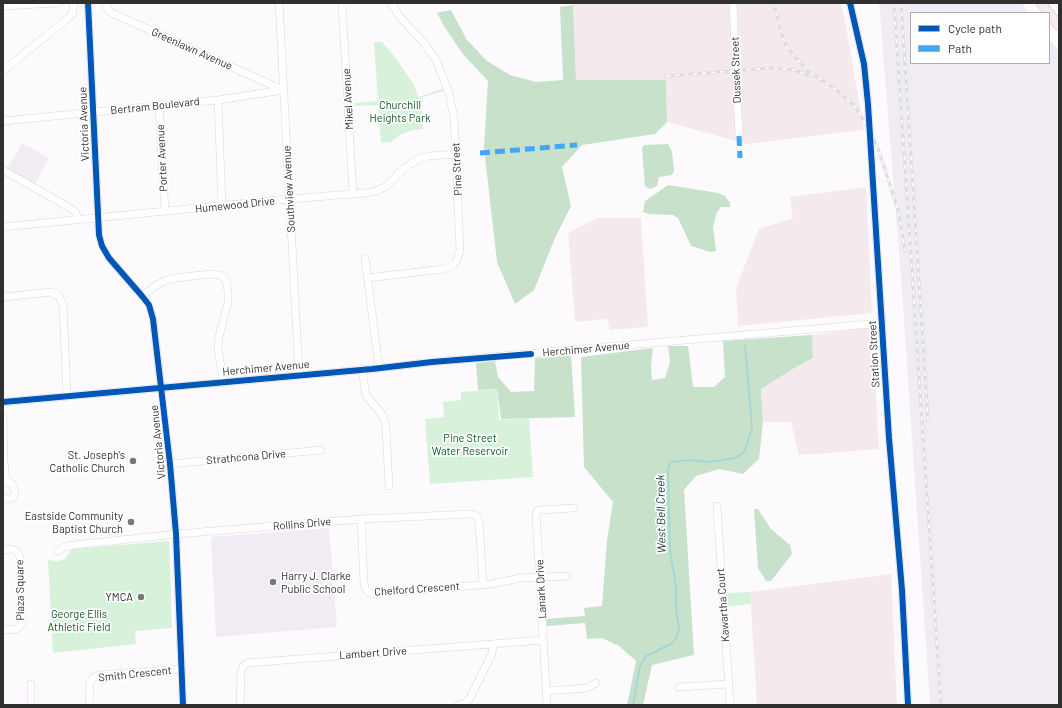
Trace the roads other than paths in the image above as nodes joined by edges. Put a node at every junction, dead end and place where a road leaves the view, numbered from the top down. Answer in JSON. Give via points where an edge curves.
{"nodes":[{"id":1,"x":57,"y":3,"type":"edge"},
{"id":2,"x":74,"y":3,"type":"edge"},
{"id":3,"x":88,"y":3,"type":"edge"},
{"id":4,"x":106,"y":3,"type":"edge"},
{"id":5,"x":279,"y":3,"type":"edge"},
{"id":6,"x":342,"y":3,"type":"edge"},
{"id":7,"x":391,"y":3,"type":"edge"},
{"id":8,"x":733,"y":3,"type":"edge"},
{"id":9,"x":850,"y":3,"type":"edge"},
{"id":10,"x":1041,"y":3,"type":"edge"},
{"id":11,"x":3,"y":6,"type":"edge"},
{"id":12,"x":1048,"y":12,"type":"edge"},
{"id":13,"x":1050,"y":14,"type":"edge"},
{"id":14,"x":1059,"y":26,"type":"edge"},
{"id":15,"x":3,"y":72,"type":"edge"},
{"id":16,"x":283,"y":90,"type":"junction"},
{"id":17,"x":218,"y":100,"type":"junction"},
{"id":18,"x":159,"y":105,"type":"junction"},
{"id":19,"x":94,"y":112,"type":"junction"},
{"id":20,"x":3,"y":121,"type":"edge"},
{"id":21,"x":739,"y":136,"type":"dead end"},
{"id":22,"x":456,"y":154,"type":"junction"},
{"id":23,"x":3,"y":170,"type":"edge"},
{"id":24,"x":353,"y":194,"type":"junction"},
{"id":25,"x":289,"y":199,"type":"junction"},
{"id":26,"x":222,"y":206,"type":"junction"},
{"id":27,"x":164,"y":211,"type":"junction"},
{"id":28,"x":98,"y":218,"type":"junction"},
{"id":29,"x":78,"y":220,"type":"junction"},
{"id":30,"x":3,"y":228,"type":"edge"},
{"id":31,"x":365,"y":258,"type":"dead end"},
{"id":32,"x":368,"y":278,"type":"junction"},
{"id":33,"x":142,"y":296,"type":"junction"},
{"id":34,"x":3,"y":297,"type":"edge"},
{"id":35,"x":882,"y":323,"type":"junction"},
{"id":36,"x":379,"y":368,"type":"junction"},
{"id":37,"x":362,"y":370,"type":"junction"},
{"id":38,"x":299,"y":375,"type":"junction"},
{"id":39,"x":224,"y":382,"type":"junction"},
{"id":40,"x":162,"y":388,"type":"junction"},
{"id":41,"x":67,"y":396,"type":"junction"},
{"id":42,"x":3,"y":402,"type":"edge"},
{"id":43,"x":3,"y":417,"type":"edge"},
{"id":44,"x":321,"y":450,"type":"dead end"},
{"id":45,"x":170,"y":464,"type":"junction"},
{"id":46,"x":4,"y":481,"type":"edge"},
{"id":47,"x":389,"y":486,"type":"dead end"},
{"id":48,"x":3,"y":499,"type":"edge"},
{"id":49,"x":717,"y":506,"type":"dead end"},
{"id":50,"x":574,"y":508,"type":"dead end"},
{"id":51,"x":361,"y":519,"type":"junction"},
{"id":52,"x":176,"y":534,"type":"junction"},
{"id":53,"x":3,"y":550,"type":"edge"},
{"id":54,"x":58,"y":551,"type":"dead end"},
{"id":55,"x":566,"y":576,"type":"dead end"},
{"id":56,"x":540,"y":577,"type":"junction"},
{"id":57,"x":483,"y":585,"type":"junction"},
{"id":58,"x":3,"y":630,"type":"edge"},
{"id":59,"x":543,"y":640,"type":"junction"},
{"id":60,"x":493,"y":644,"type":"junction"},
{"id":61,"x":181,"y":669,"type":"junction"},
{"id":62,"x":596,"y":683,"type":"dead end"},
{"id":63,"x":31,"y":684,"type":"dead end"},
{"id":64,"x":728,"y":684,"type":"junction"},
{"id":65,"x":680,"y":687,"type":"dead end"},
{"id":66,"x":546,"y":691,"type":"junction"},
{"id":67,"x":31,"y":705,"type":"edge"},
{"id":68,"x":89,"y":705,"type":"edge"},
{"id":69,"x":183,"y":705,"type":"edge"},
{"id":70,"x":240,"y":705,"type":"edge"},
{"id":71,"x":458,"y":705,"type":"edge"},
{"id":72,"x":547,"y":705,"type":"edge"},
{"id":73,"x":730,"y":705,"type":"edge"},
{"id":74,"x":908,"y":705,"type":"edge"}],
"edges":[{"from":1,"to":11,"type":"street"},
{"from":2,"to":15,"type":"street","via":[[72,15]]},
{"from":3,"to":19,"type":"street","name":"Victoria Avenue"},
{"from":4,"to":16,"type":"street","name":"Greenlawn Avenue","via":[[112,13]]},
{"from":5,"to":16,"type":"street","name":"Southview Avenue"},
{"from":6,"to":24,"type":"street","name":"Mikel Avenue"},
{"from":7,"to":22,"type":"street","name":"Pine Street","via":[[430,51],[441,70],[452,105]]},
{"from":8,"to":21,"type":"street","name":"Dussek Street"},
{"from":9,"to":35,"type":"street","name":"Station Street","via":[[864,64]]},
{"from":10,"to":12,"type":"main road"},
{"from":13,"to":14,"type":"main road"},
{"from":16,"to":17,"type":"street","name":"Bertram Boulevard"},
{"from":16,"to":25,"type":"street","name":"Southview Avenue"},
{"from":17,"to":18,"type":"street","name":"Bertram Boulevard"},
{"from":17,"to":26,"type":"street"},
{"from":18,"to":19,"type":"street","name":"Bertram Boulevard"},
{"from":18,"to":27,"type":"street","name":"Porter Avenue"},
{"from":19,"to":20,"type":"street","name":"Bertram Boulevard"},
{"from":19,"to":28,"type":"street","name":"Victoria Avenue"},
{"from":22,"to":24,"type":"street","name":"Humewood Drive","via":[[418,159],[384,187],[371,192]]},
{"from":22,"to":32,"type":"street","name":"Pine Street","via":[[461,244],[457,260],[444,269]]},
{"from":23,"to":29,"type":"street","via":[[72,209]]},
{"from":24,"to":25,"type":"street","name":"Humewood Drive"},
{"from":25,"to":26,"type":"street","name":"Humewood Drive"},
{"from":25,"to":38,"type":"street","name":"Southview Avenue"},
{"from":26,"to":27,"type":"street","name":"Humewood Drive"},
{"from":27,"to":28,"type":"street","name":"Humewood Drive"},
{"from":28,"to":29,"type":"street","name":"Humewood Drive"},
{"from":28,"to":33,"type":"street","name":"Victoria Avenue","via":[[100,242],[109,258]]},
{"from":29,"to":30,"type":"street","name":"Humewood Drive"},
{"from":31,"to":32,"type":"street"},
{"from":32,"to":36,"type":"street"},
{"from":33,"to":39,"type":"street","via":[[164,281],[175,278],[210,274],[220,275],[226,280],[228,302],[218,349]]},
{"from":33,"to":40,"type":"street","name":"Victoria Avenue","via":[[149,306],[153,319]]},
{"from":34,"to":41,"type":"street","via":[[51,292],[59,296],[63,305]]},
{"from":35,"to":36,"type":"street","name":"Herchimer Avenue"},
{"from":35,"to":74,"type":"street","name":"Station Street"},
{"from":36,"to":37,"type":"street","name":"Herchimer Avenue"},
{"from":37,"to":38,"type":"street","name":"Herchimer Avenue"},
{"from":37,"to":47,"type":"street","via":[[366,396],[384,419]]},
{"from":38,"to":39,"type":"street","name":"Herchimer Avenue"},
{"from":39,"to":40,"type":"street","name":"Herchimer Avenue"},
{"from":40,"to":41,"type":"street","name":"Herchimer Avenue"},
{"from":40,"to":45,"type":"street","name":"Victoria Avenue"},
{"from":41,"to":42,"type":"street","name":"Herchimer Avenue"},
{"from":43,"to":46,"type":"street"},
{"from":44,"to":45,"type":"street","name":"Strathcona Drive"},
{"from":45,"to":52,"type":"street","name":"Victoria Avenue"},
{"from":46,"to":48,"type":"street","via":[[12,484],[15,493],[12,498]]},
{"from":49,"to":64,"type":"street","name":"Kawartha Court"},
{"from":50,"to":56,"type":"street","name":"Lanark Drive","via":[[537,511]]},
{"from":51,"to":52,"type":"street","name":"Rollins Drive"},
{"from":51,"to":57,"type":"street","name":"Rollins Drive","via":[[448,514],[477,516]]},
{"from":51,"to":57,"type":"street","name":"Chelford Crescent","via":[[364,583],[366,590],[372,594]]},
{"from":52,"to":54,"type":"street","name":"Rollins Drive","via":[[74,545]]},
{"from":52,"to":61,"type":"street","name":"Victoria Avenue"},
{"from":53,"to":58,"type":"street","name":"Plaza Square","via":[[17,550],[20,557],[22,624],[17,629]]},
{"from":55,"to":56,"type":"street","name":"Chelford Crescent"},
{"from":56,"to":57,"type":"street","name":"Chelford Crescent"},
{"from":56,"to":59,"type":"street","name":"Lanark Drive"},
{"from":59,"to":60,"type":"street","name":"Lambert Drive"},
{"from":59,"to":66,"type":"street","name":"Lanark Drive"},
{"from":60,"to":70,"type":"street","name":"Lambert Drive","via":[[247,663],[241,672]]},
{"from":60,"to":71,"type":"street","via":[[492,654],[469,700]]},
{"from":61,"to":68,"type":"street","name":"Smith Crescent","via":[[99,675],[90,682]]},
{"from":61,"to":69,"type":"street","name":"Victoria Avenue"},
{"from":62,"to":66,"type":"street","via":[[587,688]]},
{"from":63,"to":67,"type":"street"},
{"from":64,"to":65,"type":"street"},
{"from":64,"to":73,"type":"street","name":"Kawartha Court"},
{"from":66,"to":72,"type":"street","name":"Lanark Drive"}]}
